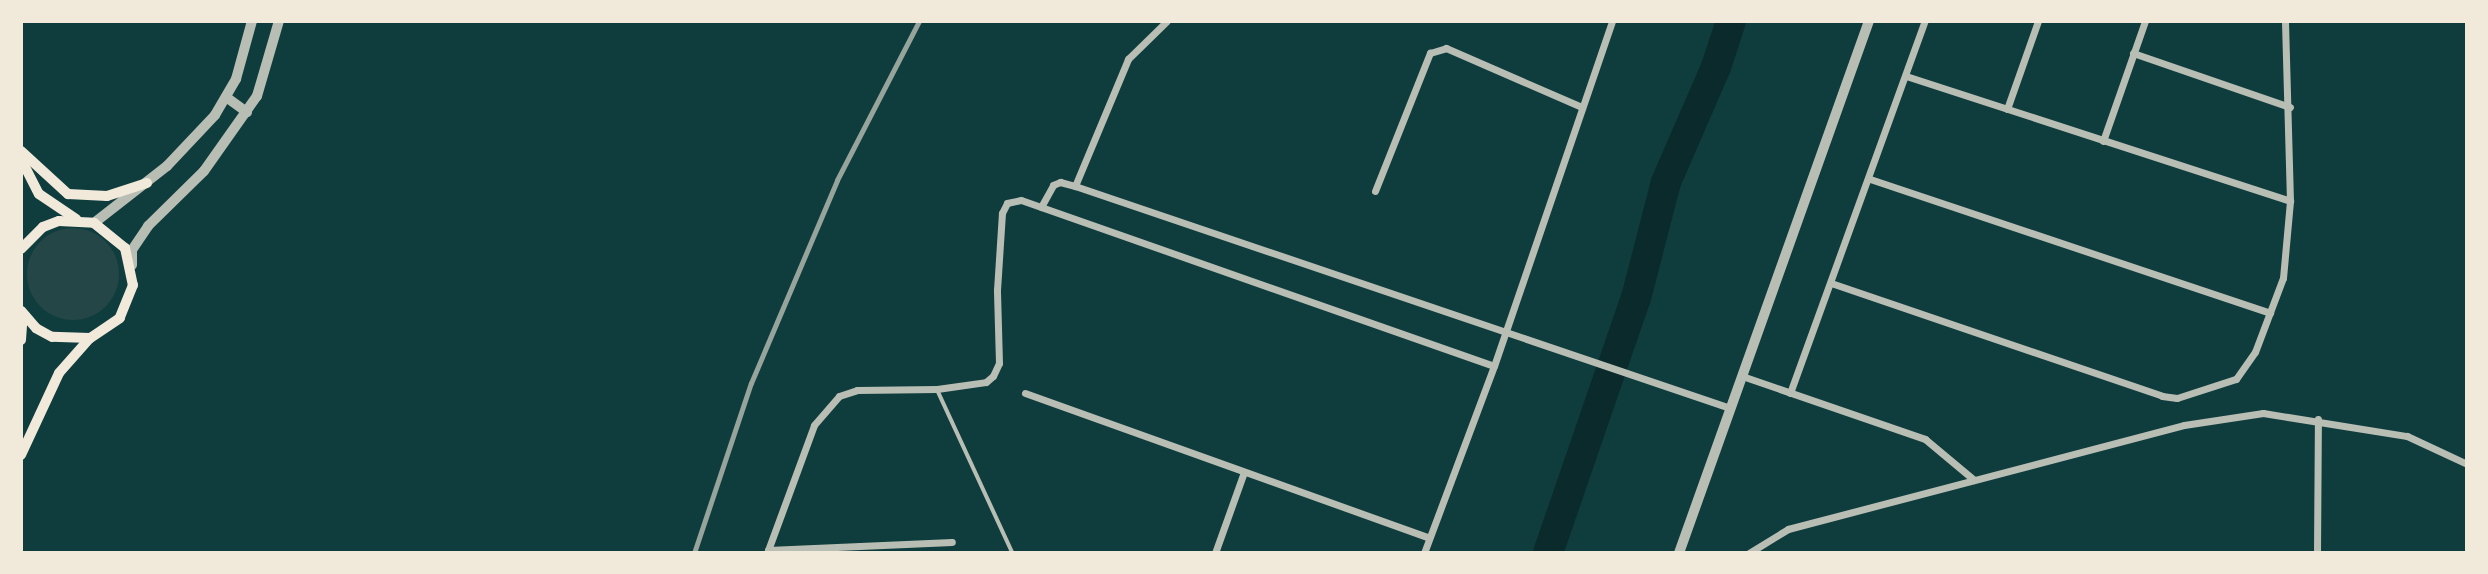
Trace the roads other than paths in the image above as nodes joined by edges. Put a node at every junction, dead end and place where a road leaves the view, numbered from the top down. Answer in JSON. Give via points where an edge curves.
{"nodes":[{"id":1,"x":252,"y":21,"type":"edge"},
{"id":2,"x":279,"y":21,"type":"edge"},
{"id":3,"x":1167,"y":21,"type":"edge"},
{"id":4,"x":1612,"y":21,"type":"edge"},
{"id":5,"x":1869,"y":21,"type":"edge"},
{"id":6,"x":1925,"y":21,"type":"edge"},
{"id":7,"x":2038,"y":21,"type":"edge"},
{"id":8,"x":2145,"y":21,"type":"edge"},
{"id":9,"x":2285,"y":21,"type":"edge"},
{"id":10,"x":2133,"y":52,"type":"junction"},
{"id":11,"x":1906,"y":76,"type":"junction"},
{"id":12,"x":226,"y":97,"type":"junction"},
{"id":13,"x":1582,"y":107,"type":"junction"},
{"id":14,"x":2290,"y":107,"type":"junction"},
{"id":15,"x":2007,"y":109,"type":"junction"},
{"id":16,"x":247,"y":112,"type":"junction"},
{"id":17,"x":2103,"y":141,"type":"junction"},
{"id":18,"x":21,"y":151,"type":"edge"},
{"id":19,"x":21,"y":159,"type":"edge"},
{"id":20,"x":1870,"y":179,"type":"junction"},
{"id":21,"x":147,"y":183,"type":"junction"},
{"id":22,"x":1075,"y":186,"type":"junction"},
{"id":23,"x":1375,"y":191,"type":"dead end"},
{"id":24,"x":2290,"y":201,"type":"junction"},
{"id":25,"x":1041,"y":207,"type":"junction"},
{"id":26,"x":76,"y":219,"type":"junction"},
{"id":27,"x":94,"y":223,"type":"junction"},
{"id":28,"x":21,"y":249,"type":"edge"},
{"id":29,"x":132,"y":267,"type":"junction"},
{"id":30,"x":1830,"y":283,"type":"junction"},
{"id":31,"x":22,"y":312,"type":"edge"},
{"id":32,"x":2270,"y":313,"type":"junction"},
{"id":33,"x":1507,"y":333,"type":"junction"},
{"id":34,"x":90,"y":338,"type":"junction"},
{"id":35,"x":21,"y":340,"type":"edge"},
{"id":36,"x":1494,"y":366,"type":"junction"},
{"id":37,"x":1742,"y":376,"type":"junction"},
{"id":38,"x":937,"y":389,"type":"junction"},
{"id":39,"x":1025,"y":393,"type":"dead end"},
{"id":40,"x":1790,"y":393,"type":"junction"},
{"id":41,"x":1730,"y":408,"type":"junction"},
{"id":42,"x":2318,"y":419,"type":"junction"},
{"id":43,"x":21,"y":455,"type":"edge"},
{"id":44,"x":2467,"y":464,"type":"edge"},
{"id":45,"x":1244,"y":472,"type":"junction"},
{"id":46,"x":1974,"y":480,"type":"junction"},
{"id":47,"x":1429,"y":538,"type":"junction"},
{"id":48,"x":952,"y":542,"type":"dead end"},
{"id":49,"x":767,"y":552,"type":"edge"},
{"id":50,"x":1013,"y":553,"type":"edge"},
{"id":51,"x":1215,"y":553,"type":"edge"},
{"id":52,"x":1424,"y":553,"type":"edge"},
{"id":53,"x":1679,"y":553,"type":"edge"},
{"id":54,"x":1749,"y":553,"type":"edge"},
{"id":55,"x":2317,"y":553,"type":"edge"}],
"edges":[{"from":1,"to":12,"type":"street","via":[[236,79]]},
{"from":2,"to":16,"type":"street","via":[[257,96]]},
{"from":3,"to":22,"type":"street","via":[[1128,59]]},
{"from":4,"to":13,"type":"street"},
{"from":5,"to":37,"type":"street"},
{"from":6,"to":11,"type":"street"},
{"from":7,"to":15,"type":"street"},
{"from":8,"to":10,"type":"street"},
{"from":9,"to":14,"type":"street"},
{"from":10,"to":14,"type":"street"},
{"from":10,"to":17,"type":"street"},
{"from":11,"to":15,"type":"street"},
{"from":11,"to":20,"type":"street"},
{"from":12,"to":16,"type":"street"},
{"from":12,"to":21,"type":"street","via":[[215,115]]},
{"from":13,"to":23,"type":"street","via":[[1446,48],[1430,53]]},
{"from":13,"to":33,"type":"street"},
{"from":14,"to":24,"type":"street"},
{"from":15,"to":17,"type":"street"},
{"from":16,"to":29,"type":"street","via":[[204,171],[148,226],[132,250]]},
{"from":17,"to":24,"type":"street"},
{"from":18,"to":21,"type":"main road","via":[[68,194],[107,196]]},
{"from":19,"to":26,"type":"main road","via":[[39,194]]},
{"from":20,"to":30,"type":"street"},
{"from":20,"to":32,"type":"street"},
{"from":21,"to":27,"type":"street"},
{"from":22,"to":25,"type":"street","via":[[1060,182]]},
{"from":22,"to":33,"type":"street"},
{"from":24,"to":32,"type":"street","via":[[2283,278]]},
{"from":25,"to":36,"type":"street"},
{"from":25,"to":38,"type":"street","via":[[1021,200],[1007,202],[1002,213],[997,290],[1000,345],[993,376],[986,382]]},
{"from":26,"to":27,"type":"main road"},
{"from":26,"to":28,"type":"main road","via":[[43,227]]},
{"from":27,"to":29,"type":"main road","via":[[119,241]]},
{"from":29,"to":34,"type":"main road","via":[[133,285],[124,311],[106,330]]},
{"from":30,"to":32,"type":"street","via":[[2177,398],[2246,370]]},
{"from":30,"to":40,"type":"street"},
{"from":31,"to":34,"type":"main road","via":[[52,337]]},
{"from":31,"to":35,"type":"main road"},
{"from":33,"to":36,"type":"street"},
{"from":33,"to":41,"type":"street"},
{"from":34,"to":43,"type":"main road","via":[[59,373]]},
{"from":36,"to":47,"type":"street"},
{"from":37,"to":40,"type":"street"},
{"from":37,"to":41,"type":"street"},
{"from":38,"to":49,"type":"street","via":[[857,390],[839,396],[823,411]]},
{"from":38,"to":50,"type":"lane"},
{"from":39,"to":45,"type":"street"},
{"from":40,"to":46,"type":"street","via":[[1926,439]]},
{"from":41,"to":53,"type":"street"},
{"from":42,"to":44,"type":"street","via":[[2407,436]]},
{"from":42,"to":46,"type":"street","via":[[2263,413],[2184,425]]},
{"from":42,"to":55,"type":"street"},
{"from":45,"to":47,"type":"street"},
{"from":45,"to":51,"type":"street"},
{"from":46,"to":54,"type":"street","via":[[1788,528]]},
{"from":47,"to":52,"type":"street"},
{"from":48,"to":49,"type":"street"}]}
